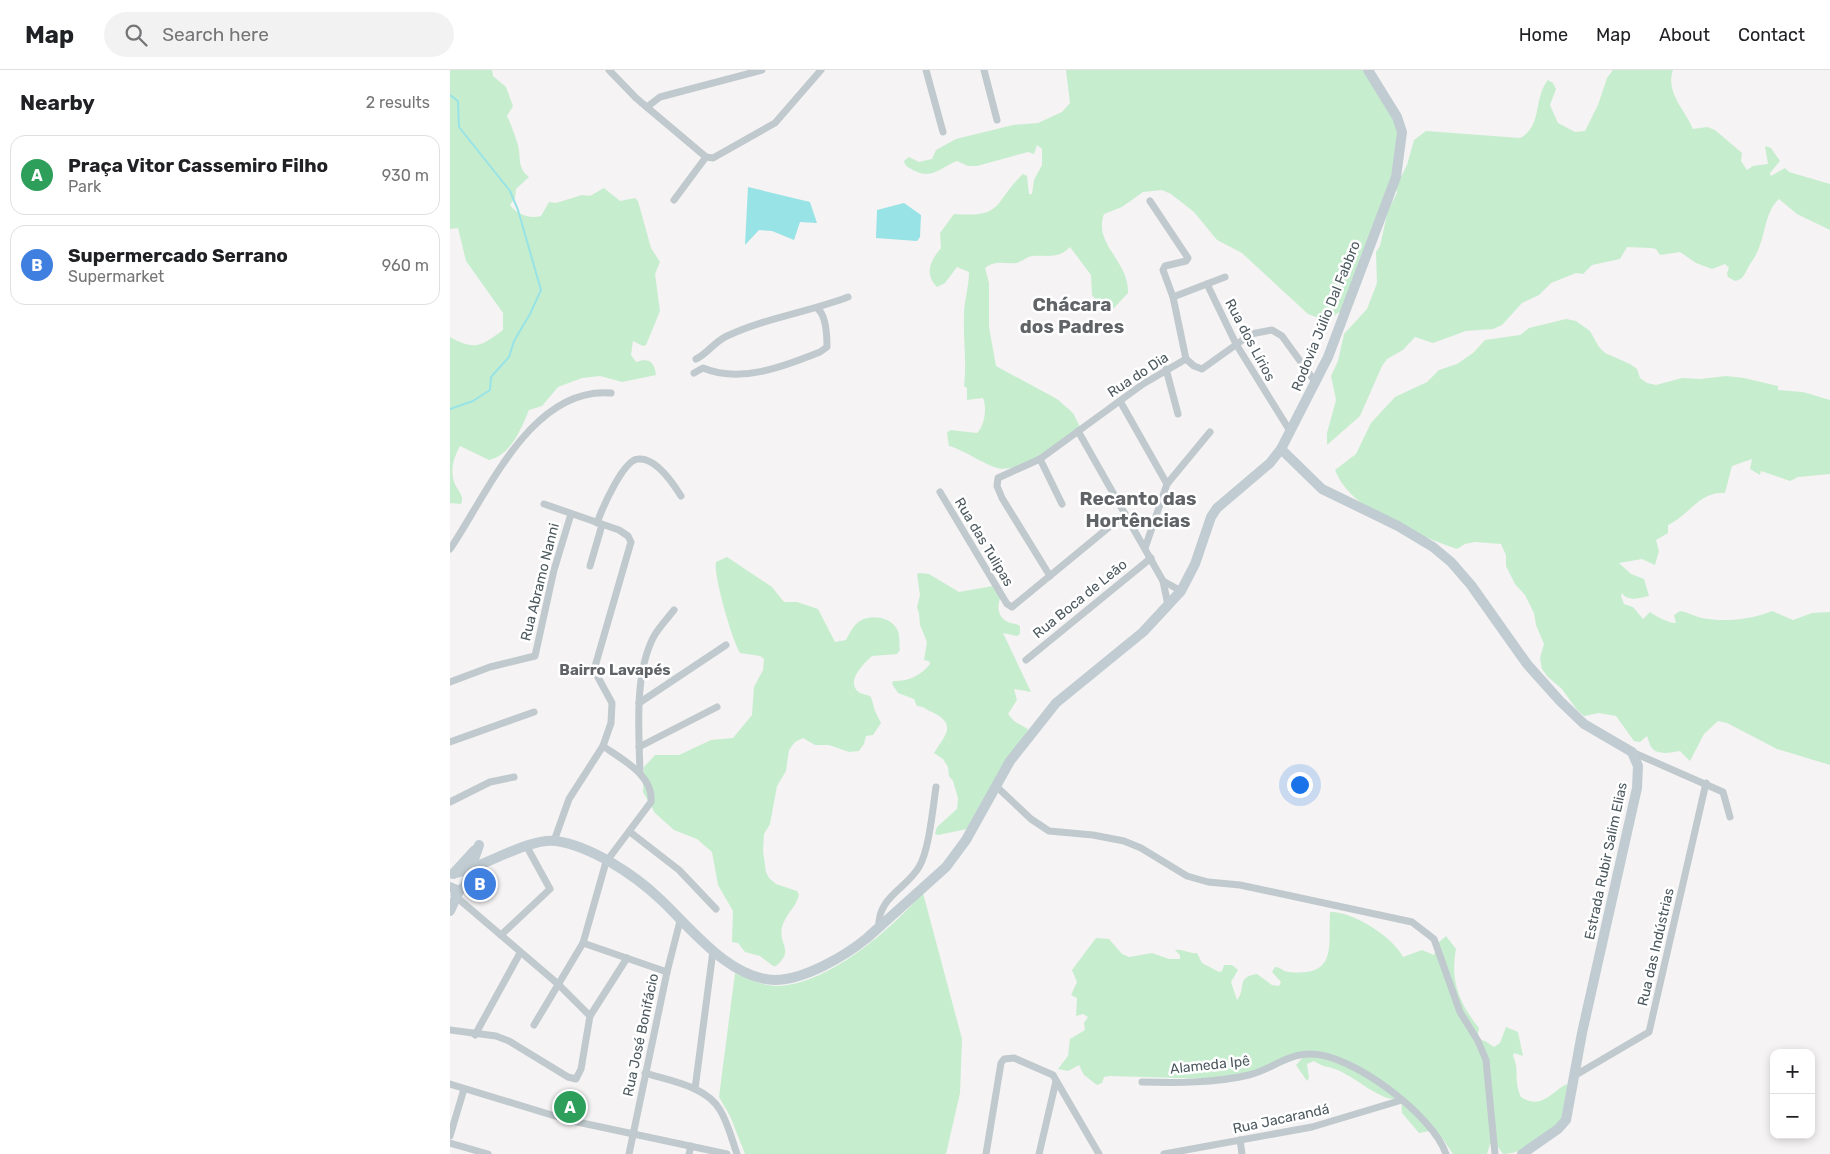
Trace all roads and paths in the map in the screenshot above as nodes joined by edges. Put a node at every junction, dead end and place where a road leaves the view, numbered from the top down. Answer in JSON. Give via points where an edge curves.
{"nodes":[{"id":1,"x":609,"y":70,"type":"edge"},
{"id":2,"x":762,"y":70,"type":"edge"},
{"id":3,"x":811,"y":70,"type":"edge"},
{"id":4,"x":821,"y":70,"type":"edge"},
{"id":5,"x":926,"y":70,"type":"edge"},
{"id":6,"x":984,"y":70,"type":"edge"},
{"id":7,"x":1368,"y":71,"type":"edge"},
{"id":8,"x":814,"y":78,"type":"junction"},
{"id":9,"x":646,"y":107,"type":"junction"},
{"id":10,"x":997,"y":120,"type":"dead end"},
{"id":11,"x":943,"y":132,"type":"dead end"},
{"id":12,"x":706,"y":157,"type":"junction"},
{"id":13,"x":674,"y":200,"type":"dead end"},
{"id":14,"x":1150,"y":201,"type":"dead end"},
{"id":15,"x":1225,"y":277,"type":"dead end"},
{"id":16,"x":1207,"y":284,"type":"junction"},
{"id":17,"x":848,"y":297,"type":"dead end"},
{"id":18,"x":1173,"y":297,"type":"junction"},
{"id":19,"x":818,"y":309,"type":"junction"},
{"id":20,"x":1236,"y":344,"type":"junction"},
{"id":21,"x":696,"y":359,"type":"dead end"},
{"id":22,"x":1186,"y":360,"type":"junction"},
{"id":23,"x":1166,"y":369,"type":"junction"},
{"id":24,"x":694,"y":373,"type":"dead end"},
{"id":25,"x":1316,"y":383,"type":"junction"},
{"id":26,"x":611,"y":393,"type":"dead end"},
{"id":27,"x":1120,"y":401,"type":"junction"},
{"id":28,"x":1178,"y":414,"type":"dead end"},
{"id":29,"x":1078,"y":431,"type":"junction"},
{"id":30,"x":1290,"y":431,"type":"junction"},
{"id":31,"x":1210,"y":432,"type":"dead end"},
{"id":32,"x":1281,"y":449,"type":"junction"},
{"id":33,"x":1040,"y":459,"type":"junction"},
{"id":34,"x":1167,"y":484,"type":"junction"},
{"id":35,"x":940,"y":492,"type":"dead end"},
{"id":36,"x":681,"y":496,"type":"dead end"},
{"id":37,"x":544,"y":504,"type":"dead end"},
{"id":38,"x":1062,"y":504,"type":"dead end"},
{"id":39,"x":571,"y":514,"type":"junction"},
{"id":40,"x":1125,"y":514,"type":"junction"},
{"id":41,"x":599,"y":524,"type":"junction"},
{"id":42,"x":1145,"y":548,"type":"junction"},
{"id":43,"x":450,"y":550,"type":"edge"},
{"id":44,"x":1151,"y":558,"type":"junction"},
{"id":45,"x":590,"y":566,"type":"dead end"},
{"id":46,"x":1050,"y":576,"type":"junction"},
{"id":47,"x":1163,"y":581,"type":"junction"},
{"id":48,"x":1181,"y":591,"type":"junction"},
{"id":49,"x":1168,"y":605,"type":"junction"},
{"id":50,"x":674,"y":610,"type":"dead end"},
{"id":51,"x":726,"y":645,"type":"dead end"},
{"id":52,"x":1026,"y":660,"type":"dead end"},
{"id":53,"x":450,"y":682,"type":"edge"},
{"id":54,"x":639,"y":703,"type":"junction"},
{"id":55,"x":717,"y":707,"type":"dead end"},
{"id":56,"x":534,"y":712,"type":"dead end"},
{"id":57,"x":450,"y":742,"type":"edge"},
{"id":58,"x":603,"y":746,"type":"junction"},
{"id":59,"x":639,"y":747,"type":"junction"},
{"id":60,"x":1632,"y":752,"type":"junction"},
{"id":61,"x":640,"y":773,"type":"junction"},
{"id":62,"x":514,"y":777,"type":"dead end"},
{"id":63,"x":1706,"y":783,"type":"junction"},
{"id":64,"x":996,"y":786,"type":"junction"},
{"id":65,"x":936,"y":787,"type":"dead end"},
{"id":66,"x":450,"y":801,"type":"edge"},
{"id":67,"x":1730,"y":817,"type":"dead end"},
{"id":68,"x":630,"y":832,"type":"junction"},
{"id":69,"x":554,"y":841,"type":"junction"},
{"id":70,"x":527,"y":847,"type":"junction"},
{"id":71,"x":500,"y":858,"type":"junction"},
{"id":72,"x":606,"y":862,"type":"junction"},
{"id":73,"x":469,"y":871,"type":"junction"},
{"id":74,"x":452,"y":875,"type":"edge"},
{"id":75,"x":458,"y":888,"type":"edge"},
{"id":76,"x":716,"y":909,"type":"dead end"},
{"id":77,"x":450,"y":911,"type":"edge"},
{"id":78,"x":680,"y":921,"type":"junction"},
{"id":79,"x":880,"y":927,"type":"junction"},
{"id":80,"x":501,"y":935,"type":"junction"},
{"id":81,"x":583,"y":943,"type":"junction"},
{"id":82,"x":713,"y":951,"type":"junction"},
{"id":83,"x":520,"y":953,"type":"junction"},
{"id":84,"x":627,"y":958,"type":"junction"},
{"id":85,"x":667,"y":972,"type":"junction"},
{"id":86,"x":558,"y":984,"type":"junction"},
{"id":87,"x":590,"y":1016,"type":"junction"},
{"id":88,"x":534,"y":1025,"type":"dead end"},
{"id":89,"x":450,"y":1030,"type":"edge"},
{"id":90,"x":475,"y":1034,"type":"junction"},
{"id":91,"x":645,"y":1072,"type":"junction"},
{"id":92,"x":1574,"y":1076,"type":"junction"},
{"id":93,"x":1056,"y":1081,"type":"junction"},
{"id":94,"x":1142,"y":1082,"type":"dead end"},
{"id":95,"x":450,"y":1084,"type":"edge"},
{"id":96,"x":464,"y":1089,"type":"junction"},
{"id":97,"x":695,"y":1090,"type":"junction"},
{"id":98,"x":1402,"y":1100,"type":"junction"},
{"id":99,"x":634,"y":1135,"type":"junction"},
{"id":100,"x":450,"y":1136,"type":"edge"},
{"id":101,"x":1240,"y":1140,"type":"junction"},
{"id":102,"x":450,"y":1143,"type":"edge"},
{"id":103,"x":691,"y":1146,"type":"junction"},
{"id":104,"x":488,"y":1154,"type":"edge"},
{"id":105,"x":629,"y":1154,"type":"edge"},
{"id":106,"x":689,"y":1154,"type":"edge"},
{"id":107,"x":727,"y":1154,"type":"edge"},
{"id":108,"x":737,"y":1154,"type":"edge"},
{"id":109,"x":986,"y":1154,"type":"edge"},
{"id":110,"x":1039,"y":1154,"type":"edge"},
{"id":111,"x":1099,"y":1154,"type":"edge"},
{"id":112,"x":1164,"y":1154,"type":"edge"},
{"id":113,"x":1242,"y":1154,"type":"edge"},
{"id":114,"x":1446,"y":1154,"type":"edge"},
{"id":115,"x":1495,"y":1154,"type":"edge"},
{"id":116,"x":1522,"y":1154,"type":"edge"}],
"edges":[{"from":1,"to":9,"type":"street"},
{"from":2,"to":9,"type":"street","via":[[660,97]]},
{"from":3,"to":8,"type":"street"},
{"from":4,"to":8,"type":"street"},
{"from":5,"to":11,"type":"street"},
{"from":6,"to":10,"type":"street"},
{"from":7,"to":25,"type":"main road","name":"Rodovia Júlio Dal Fabbro","via":[[1397,117],[1402,132],[1401,155],[1391,195]]},
{"from":8,"to":12,"type":"street","via":[[775,123],[720,156]]},
{"from":9,"to":12,"type":"street"},
{"from":12,"to":13,"type":"street"},
{"from":14,"to":18,"type":"street","name":"Rua do Dia","via":[[1188,258],[1164,268]]},
{"from":15,"to":16,"type":"street"},
{"from":16,"to":18,"type":"street"},
{"from":16,"to":20,"type":"street","name":"Rua dos Lírios"},
{"from":17,"to":19,"type":"street"},
{"from":18,"to":22,"type":"street","name":"Rua do Dia"},
{"from":19,"to":21,"type":"street","via":[[803,310],[728,336],[712,344]]},
{"from":19,"to":24,"type":"street","via":[[822,313],[827,342],[827,347],[820,352],[763,372],[742,374],[703,368]]},
{"from":20,"to":22,"type":"street","via":[[1202,369]]},
{"from":20,"to":25,"type":"street","via":[[1260,331],[1278,332]]},
{"from":20,"to":30,"type":"street","name":"Rua dos Lírios"},
{"from":22,"to":23,"type":"street","name":"Rua do Dia"},
{"from":23,"to":27,"type":"street","name":"Rua do Dia"},
{"from":23,"to":28,"type":"street"},
{"from":25,"to":30,"type":"main road","name":"Rodovia Júlio Dal Fabbro"},
{"from":26,"to":43,"type":"street","via":[[596,392],[576,397],[534,425]]},
{"from":27,"to":29,"type":"street","name":"Rua do Dia"},
{"from":27,"to":34,"type":"street"},
{"from":29,"to":33,"type":"street","name":"Rua do Dia"},
{"from":29,"to":40,"type":"street"},
{"from":30,"to":32,"type":"main road","name":"Rodovia Júlio Dal Fabbro"},
{"from":31,"to":34,"type":"street"},
{"from":32,"to":48,"type":"main road","name":"Rodovia Júlio Dal Fabbro","via":[[1270,463],[1217,508]]},
{"from":32,"to":60,"type":"main road","via":[[1322,489],[1398,526],[1451,562],[1527,664],[1560,701],[1584,724]]},
{"from":33,"to":38,"type":"street"},
{"from":33,"to":46,"type":"street","name":"Rua do Dia","via":[[1001,476],[996,482],[1002,498]]},
{"from":34,"to":42,"type":"street"},
{"from":35,"to":46,"type":"street","name":"Rua das Tulipas","via":[[1007,604],[1014,606]]},
{"from":36,"to":41,"type":"street","via":[[671,480],[650,462],[640,458],[623,471]]},
{"from":37,"to":39,"type":"street"},
{"from":39,"to":41,"type":"street"},
{"from":39,"to":53,"type":"street","name":"Rua Abramo Nanni","via":[[534,656],[490,667]]},
{"from":40,"to":42,"type":"street"},
{"from":40,"to":46,"type":"street"},
{"from":41,"to":45,"type":"street"},
{"from":41,"to":58,"type":"street","via":[[628,536],[630,547],[594,670],[612,703],[612,723]]},
{"from":42,"to":44,"type":"street"},
{"from":44,"to":47,"type":"street"},
{"from":44,"to":52,"type":"street","name":"Rua Boca de Leão"},
{"from":47,"to":48,"type":"street"},
{"from":47,"to":49,"type":"street"},
{"from":48,"to":49,"type":"main road","name":"Rodovia Júlio Dal Fabbro"},
{"from":49,"to":64,"type":"main road","name":"Rodovia Júlio Dal Fabbro","via":[[1128,645],[1056,703],[1016,753]]},
{"from":50,"to":54,"type":"street","via":[[650,643]]},
{"from":51,"to":54,"type":"street"},
{"from":54,"to":59,"type":"street"},
{"from":55,"to":59,"type":"street"},
{"from":56,"to":57,"type":"street"},
{"from":58,"to":61,"type":"street"},
{"from":58,"to":69,"type":"street","via":[[572,793]]},
{"from":59,"to":61,"type":"street"},
{"from":60,"to":63,"type":"street"},
{"from":60,"to":92,"type":"main road","name":"Estrada Rubir Salim Elias","via":[[1638,766],[1637,788]]},
{"from":61,"to":68,"type":"street","via":[[651,802]]},
{"from":62,"to":66,"type":"street","via":[[490,782]]},
{"from":63,"to":67,"type":"street","via":[[1723,792]]},
{"from":63,"to":92,"type":"street","name":"Rua das Indústrias","via":[[1649,1032]]},
{"from":64,"to":79,"type":"main road","name":"Rodovia Júlio Dal Fabbro","via":[[966,840],[946,867]]},
{"from":64,"to":115,"type":"street","via":[[1031,819],[1049,831],[1124,841],[1187,876],[1412,922],[1425,931],[1434,939],[1460,1012],[1486,1060]]},
{"from":65,"to":79,"type":"street","via":[[919,867],[885,902],[879,916]]},
{"from":68,"to":72,"type":"street"},
{"from":68,"to":76,"type":"street","via":[[678,870]]},
{"from":69,"to":70,"type":"main road"},
{"from":69,"to":72,"type":"main road","name":"Rodovia Júlio Dal Fabbro","via":[[583,849]]},
{"from":70,"to":71,"type":"main road"},
{"from":70,"to":80,"type":"street","via":[[550,889]]},
{"from":71,"to":73,"type":"main road"},
{"from":71,"to":75,"type":"main road"},
{"from":72,"to":78,"type":"main road","name":"Rodovia Júlio Dal Fabbro","via":[[652,892]]},
{"from":72,"to":81,"type":"street"},
{"from":73,"to":74,"type":"main road"},
{"from":73,"to":74,"type":"main road","via":[[479,846]]},
{"from":73,"to":75,"type":"main road"},
{"from":74,"to":75,"type":"main road","via":[[462,875]]},
{"from":75,"to":77,"type":"main road"},
{"from":75,"to":80,"type":"street"},
{"from":78,"to":82,"type":"main road","name":"Rodovia Júlio Dal Fabbro"},
{"from":78,"to":85,"type":"street","name":"Rua José Bonifácio"},
{"from":79,"to":82,"type":"main road","name":"Rodovia Júlio Dal Fabbro","via":[[854,948],[789,979],[761,978]]},
{"from":80,"to":83,"type":"street"},
{"from":81,"to":84,"type":"street"},
{"from":81,"to":86,"type":"street"},
{"from":82,"to":97,"type":"street"},
{"from":83,"to":86,"type":"street"},
{"from":83,"to":90,"type":"street"},
{"from":84,"to":85,"type":"street"},
{"from":84,"to":87,"type":"street"},
{"from":85,"to":91,"type":"street","name":"Rua José Bonifácio"},
{"from":86,"to":87,"type":"street"},
{"from":86,"to":88,"type":"street"},
{"from":87,"to":90,"type":"street","via":[[581,1069],[576,1079],[508,1041]]},
{"from":89,"to":90,"type":"street"},
{"from":91,"to":97,"type":"street"},
{"from":91,"to":99,"type":"street","name":"Rua José Bonifácio"},
{"from":92,"to":116,"type":"main road","name":"Estrada Rubir Salim Elias","via":[[1563,1125]]},
{"from":93,"to":109,"type":"street","via":[[1053,1075],[1014,1058],[1004,1059]]},
{"from":93,"to":110,"type":"street"},
{"from":93,"to":111,"type":"street"},
{"from":94,"to":98,"type":"street","name":"Alameda Ipê","via":[[1247,1075],[1294,1056],[1309,1054],[1329,1056],[1352,1065]]},
{"from":95,"to":96,"type":"street"},
{"from":96,"to":99,"type":"street"},
{"from":96,"to":100,"type":"street"},
{"from":97,"to":108,"type":"street","via":[[711,1099],[720,1111]]},
{"from":98,"to":101,"type":"street","name":"Rua Jacarandá","via":[[1312,1127]]},
{"from":98,"to":114,"type":"street","name":"Alameda Ipê","via":[[1438,1138]]},
{"from":99,"to":103,"type":"street"},
{"from":99,"to":105,"type":"street","name":"Rua José Bonifácio"},
{"from":101,"to":112,"type":"street","name":"Rua Jacarandá"},
{"from":101,"to":113,"type":"street"},
{"from":102,"to":104,"type":"street"},
{"from":103,"to":106,"type":"street"},
{"from":103,"to":107,"type":"street"}]}
